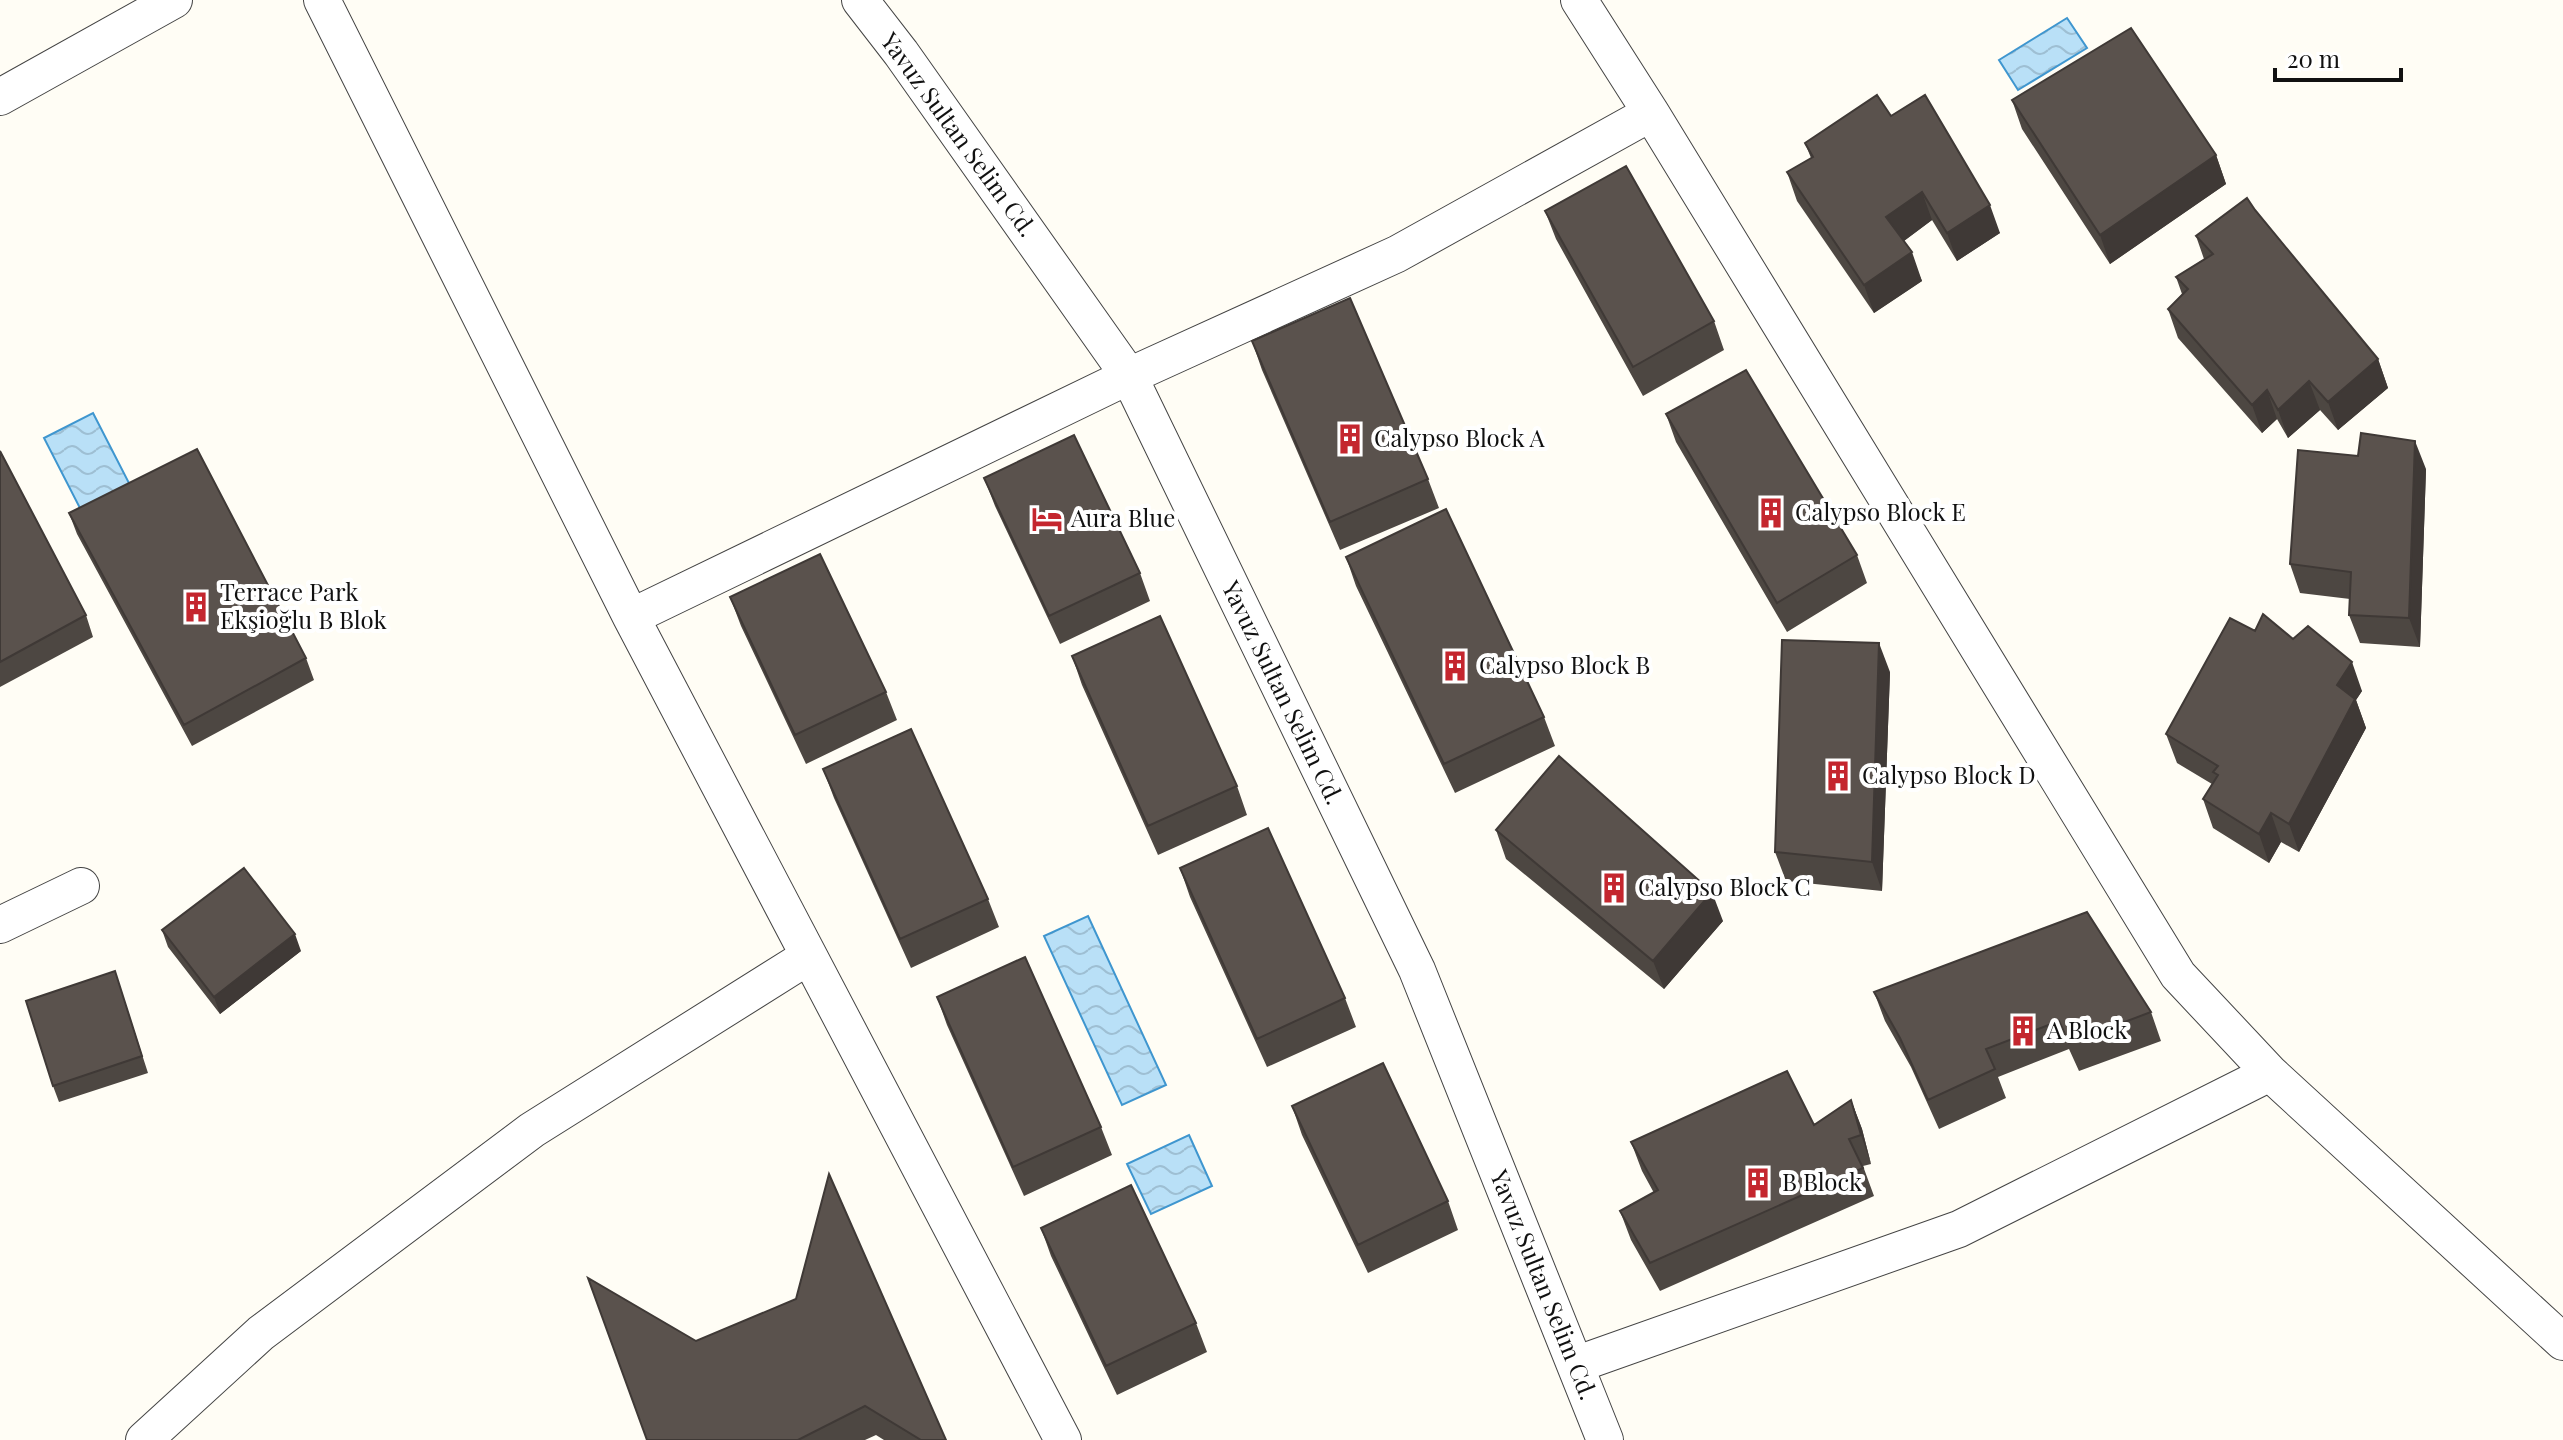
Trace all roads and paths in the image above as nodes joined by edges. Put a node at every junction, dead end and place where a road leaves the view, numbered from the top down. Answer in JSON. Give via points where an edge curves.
{"nodes":[{"id":1,"x":174,"y":0,"type":"edge"},
{"id":2,"x":322,"y":0,"type":"edge"},
{"id":3,"x":860,"y":0,"type":"edge"},
{"id":4,"x":1579,"y":0,"type":"edge"},
{"id":5,"x":0,"y":97,"type":"edge"},
{"id":6,"x":1651,"y":113,"type":"junction"},
{"id":7,"x":1129,"y":376,"type":"junction"},
{"id":8,"x":631,"y":617,"type":"junction"},
{"id":9,"x":81,"y":886,"type":"dead end"},
{"id":10,"x":0,"y":925,"type":"edge"},
{"id":11,"x":809,"y":956,"type":"junction"},
{"id":12,"x":2270,"y":1073,"type":"junction"},
{"id":13,"x":2563,"y":1342,"type":"edge"},
{"id":14,"x":1575,"y":1365,"type":"junction"},
{"id":15,"x":144,"y":1440,"type":"edge"},
{"id":16,"x":1063,"y":1440,"type":"edge"},
{"id":17,"x":1605,"y":1440,"type":"edge"}],
"edges":[{"from":1,"to":5,"type":"street"},
{"from":2,"to":8,"type":"street"},
{"from":3,"to":7,"type":"street","name":"Yavuz Sultan Selim Cd."},
{"from":4,"to":6,"type":"street"},
{"from":6,"to":7,"type":"street","via":[[1397,254]]},
{"from":6,"to":12,"type":"street","via":[[2178,975]]},
{"from":7,"to":8,"type":"street"},
{"from":7,"to":14,"type":"street","name":"Yavuz Sultan Selim Cd.","via":[[1417,970]]},
{"from":8,"to":11,"type":"street"},
{"from":9,"to":10,"type":"street"},
{"from":11,"to":15,"type":"street","via":[[532,1130],[261,1333]]},
{"from":11,"to":16,"type":"street"},
{"from":12,"to":13,"type":"street"},
{"from":12,"to":14,"type":"street","via":[[1959,1229]]},
{"from":14,"to":17,"type":"street","name":"Yavuz Sultan Selim Cd."}]}
